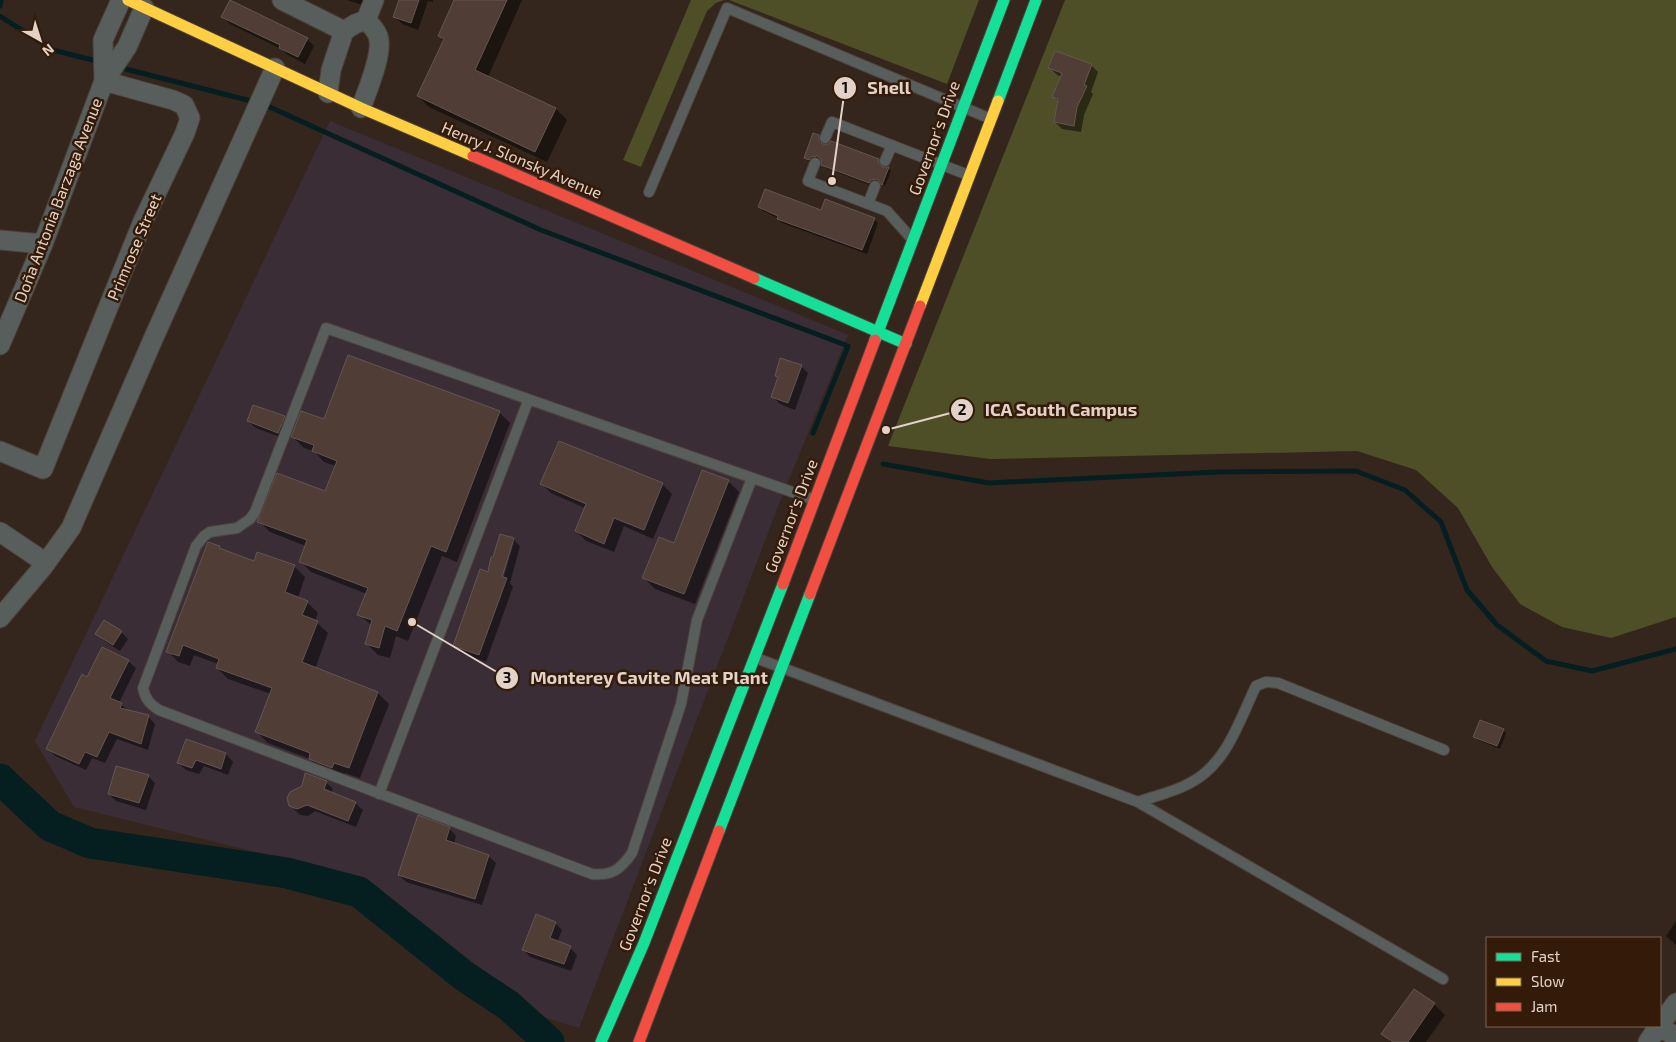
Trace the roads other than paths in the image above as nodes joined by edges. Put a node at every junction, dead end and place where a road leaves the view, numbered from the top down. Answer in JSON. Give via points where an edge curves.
{"nodes":[{"id":1,"x":121,"y":0,"type":"edge"},
{"id":2,"x":283,"y":0,"type":"edge"},
{"id":3,"x":374,"y":0,"type":"edge"},
{"id":4,"x":1004,"y":0,"type":"edge"},
{"id":5,"x":1036,"y":0,"type":"edge"},
{"id":6,"x":136,"y":4,"type":"edge"},
{"id":7,"x":366,"y":20,"type":"junction"},
{"id":8,"x":344,"y":31,"type":"junction"},
{"id":9,"x":275,"y":68,"type":"junction"},
{"id":10,"x":104,"y":81,"type":"junction"},
{"id":11,"x":328,"y":93,"type":"junction"},
{"id":12,"x":963,"y":107,"type":"junction"},
{"id":13,"x":361,"y":108,"type":"junction"},
{"id":14,"x":992,"y":119,"type":"junction"},
{"id":15,"x":825,"y":138,"type":"dead end"},
{"id":16,"x":892,"y":145,"type":"junction"},
{"id":17,"x":885,"y":161,"type":"dead end"},
{"id":18,"x":815,"y":163,"type":"dead end"},
{"id":19,"x":942,"y":164,"type":"junction"},
{"id":20,"x":970,"y":176,"type":"junction"},
{"id":21,"x":875,"y":186,"type":"dead end"},
{"id":22,"x":649,"y":192,"type":"dead end"},
{"id":23,"x":868,"y":204,"type":"junction"},
{"id":24,"x":0,"y":240,"type":"edge"},
{"id":25,"x":914,"y":241,"type":"junction"},
{"id":26,"x":43,"y":244,"type":"junction"},
{"id":27,"x":878,"y":332,"type":"junction"},
{"id":28,"x":906,"y":344,"type":"junction"},
{"id":29,"x":0,"y":345,"type":"edge"},
{"id":30,"x":528,"y":401,"type":"junction"},
{"id":31,"x":0,"y":452,"type":"edge"},
{"id":32,"x":752,"y":478,"type":"junction"},
{"id":33,"x":828,"y":505,"type":"junction"},
{"id":34,"x":0,"y":532,"type":"edge"},
{"id":35,"x":46,"y":563,"type":"junction"},
{"id":36,"x":0,"y":618,"type":"edge"},
{"id":37,"x":754,"y":657,"type":"junction"},
{"id":38,"x":783,"y":668,"type":"junction"},
{"id":39,"x":1444,"y":750,"type":"dead end"},
{"id":40,"x":379,"y":794,"type":"junction"},
{"id":41,"x":1138,"y":802,"type":"junction"},
{"id":42,"x":1443,"y":979,"type":"dead end"},
{"id":43,"x":1676,"y":1003,"type":"edge"},
{"id":44,"x":1661,"y":1022,"type":"edge"},
{"id":45,"x":1661,"y":1026,"type":"edge"},
{"id":46,"x":1658,"y":1027,"type":"edge"},
{"id":47,"x":1676,"y":1037,"type":"edge"},
{"id":48,"x":601,"y":1042,"type":"edge"},
{"id":49,"x":639,"y":1042,"type":"edge"},
{"id":50,"x":1648,"y":1042,"type":"edge"}],
"edges":[{"from":1,"to":10,"type":"street","name":"Doña Antonia Barzaga Avenue","via":[[103,40]]},
{"from":2,"to":8,"type":"street"},
{"from":3,"to":7,"type":"street"},
{"from":4,"to":12,"type":"main road","name":"Governor's Drive"},
{"from":5,"to":14,"type":"main road","name":"Governor's Drive"},
{"from":6,"to":9,"type":"main road","name":"Henry J. Slonsky Avenue"},
{"from":6,"to":10,"type":"street","name":"Doña Antonia Barzaga Avenue","via":[[127,47]]},
{"from":7,"to":8,"type":"street"},
{"from":7,"to":13,"type":"street","via":[[379,38],[378,59]]},
{"from":8,"to":11,"type":"street","via":[[331,70]]},
{"from":9,"to":11,"type":"main road","name":"Henry J. Slonsky Avenue"},
{"from":9,"to":35,"type":"street","via":[[71,528]]},
{"from":10,"to":26,"type":"street","name":"Doña Antonia Barzaga Avenue"},
{"from":10,"to":31,"type":"street","name":"Primrose Street","via":[[184,104],[190,118],[143,222],[43,468]]},
{"from":11,"to":13,"type":"main road","name":"Henry J. Slonsky Avenue"},
{"from":12,"to":14,"type":"lane"},
{"from":12,"to":19,"type":"main road","name":"Governor's Drive"},
{"from":12,"to":22,"type":"lane","via":[[726,8]]},
{"from":13,"to":27,"type":"main road","name":"Henry J. Slonsky Avenue"},
{"from":14,"to":20,"type":"main road","name":"Governor's Drive"},
{"from":15,"to":16,"type":"lane","via":[[832,122]]},
{"from":16,"to":17,"type":"lane"},
{"from":16,"to":19,"type":"lane"},
{"from":18,"to":23,"type":"lane","via":[[808,181]]},
{"from":19,"to":20,"type":"lane"},
{"from":19,"to":25,"type":"main road","name":"Governor's Drive"},
{"from":20,"to":28,"type":"main road","name":"Governor's Drive"},
{"from":21,"to":23,"type":"lane"},
{"from":23,"to":25,"type":"lane","via":[[887,211]]},
{"from":24,"to":26,"type":"street"},
{"from":25,"to":27,"type":"main road","name":"Governor's Drive"},
{"from":26,"to":29,"type":"street","name":"Doña Antonia Barzaga Avenue"},
{"from":27,"to":28,"type":"main road","name":"Henry J. Slonsky Avenue"},
{"from":27,"to":33,"type":"main road","name":"Governor's Drive"},
{"from":28,"to":33,"type":"main road","name":"Governor's Drive"},
{"from":30,"to":32,"type":"lane"},
{"from":30,"to":40,"type":"lane"},
{"from":30,"to":40,"type":"lane","via":[[326,328],[250,519],[236,528],[217,530],[204,536],[196,546],[143,688],[151,705]]},
{"from":32,"to":33,"type":"lane"},
{"from":32,"to":40,"type":"lane","via":[[697,620],[681,704],[632,853],[617,870],[605,875],[592,874]]},
{"from":33,"to":37,"type":"main road","name":"Governor's Drive"},
{"from":33,"to":38,"type":"main road","name":"Governor's Drive"},
{"from":34,"to":35,"type":"street"},
{"from":35,"to":36,"type":"street"},
{"from":37,"to":38,"type":"lane"},
{"from":37,"to":48,"type":"main road","name":"Governor's Drive","via":[[644,943]]},
{"from":38,"to":41,"type":"lane"},
{"from":38,"to":49,"type":"main road","name":"Governor's Drive"},
{"from":39,"to":41,"type":"lane","via":[[1278,683],[1266,682],[1256,686],[1232,740],[1215,765],[1190,783]]},
{"from":41,"to":42,"type":"lane"},
{"from":43,"to":44,"type":"street"},
{"from":45,"to":47,"type":"street"},
{"from":46,"to":50,"type":"street"}]}
